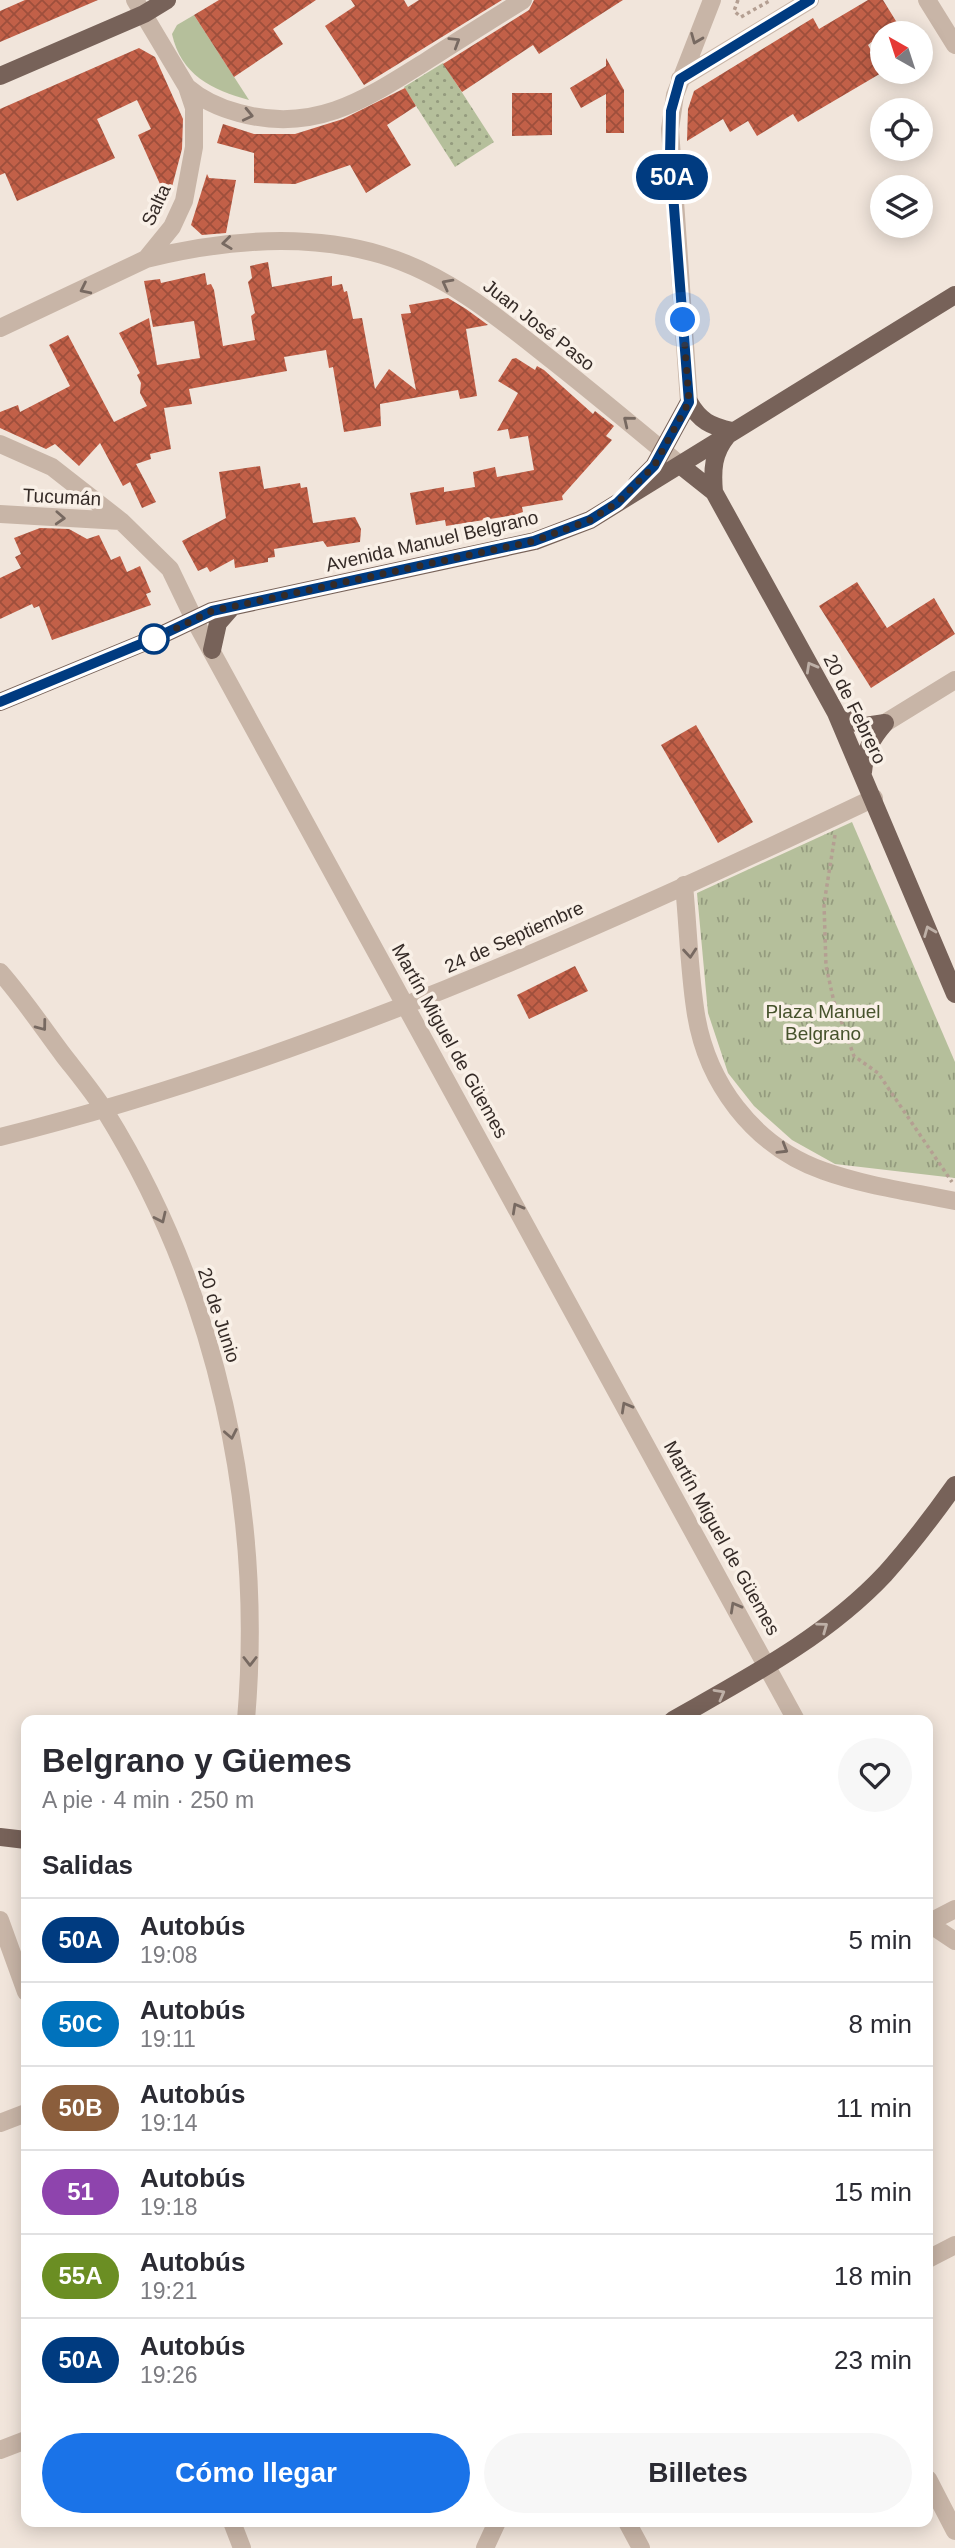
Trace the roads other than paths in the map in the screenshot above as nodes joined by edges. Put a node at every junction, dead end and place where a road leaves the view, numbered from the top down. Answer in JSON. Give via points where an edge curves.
{"nodes":[{"id":1,"x":167,"y":0,"type":"edge"},
{"id":2,"x":523,"y":0,"type":"edge"},
{"id":3,"x":712,"y":0,"type":"edge"},
{"id":4,"x":810,"y":0,"type":"edge"},
{"id":5,"x":927,"y":0,"type":"edge"},
{"id":6,"x":140,"y":7,"type":"edge"},
{"id":7,"x":955,"y":45,"type":"edge"},
{"id":8,"x":0,"y":76,"type":"edge"},
{"id":9,"x":680,"y":79,"type":"junction"},
{"id":10,"x":187,"y":87,"type":"junction"},
{"id":11,"x":146,"y":260,"type":"junction"},
{"id":12,"x":955,"y":295,"type":"edge"},
{"id":13,"x":0,"y":328,"type":"edge"},
{"id":14,"x":689,"y":402,"type":"junction"},
{"id":15,"x":732,"y":431,"type":"junction"},
{"id":16,"x":0,"y":444,"type":"edge"},
{"id":17,"x":663,"y":451,"type":"junction"},
{"id":18,"x":680,"y":466,"type":"junction"},
{"id":19,"x":713,"y":492,"type":"junction"},
{"id":20,"x":617,"y":503,"type":"junction"},
{"id":21,"x":0,"y":514,"type":"edge"},
{"id":22,"x":121,"y":521,"type":"junction"},
{"id":23,"x":232,"y":607,"type":"junction"},
{"id":24,"x":195,"y":621,"type":"junction"},
{"id":25,"x":212,"y":650,"type":"junction"},
{"id":26,"x":955,"y":680,"type":"edge"},
{"id":27,"x":0,"y":702,"type":"edge"},
{"id":28,"x":837,"y":715,"type":"junction"},
{"id":29,"x":885,"y":723,"type":"junction"},
{"id":30,"x":863,"y":772,"type":"junction"},
{"id":31,"x":874,"y":798,"type":"junction"},
{"id":32,"x":684,"y":885,"type":"junction"},
{"id":33,"x":0,"y":972,"type":"edge"},
{"id":34,"x":955,"y":994,"type":"edge"},
{"id":35,"x":407,"y":1006,"type":"junction"},
{"id":36,"x":105,"y":1111,"type":"junction"},
{"id":37,"x":0,"y":1137,"type":"edge"},
{"id":38,"x":955,"y":1201,"type":"edge"},
{"id":39,"x":955,"y":1485,"type":"edge"},
{"id":40,"x":768,"y":1667,"type":"junction"},
{"id":41,"x":246,"y":1715,"type":"edge"},
{"id":42,"x":682,"y":1715,"type":"edge"},
{"id":43,"x":793,"y":1715,"type":"edge"},
{"id":44,"x":0,"y":1837,"type":"edge"},
{"id":45,"x":21,"y":1839,"type":"edge"},
{"id":46,"x":955,"y":1909,"type":"edge"},
{"id":47,"x":0,"y":1920,"type":"edge"},
{"id":48,"x":933,"y":1920,"type":"edge"},
{"id":49,"x":933,"y":1926,"type":"edge"},
{"id":50,"x":955,"y":1941,"type":"edge"},
{"id":51,"x":21,"y":1978,"type":"edge"},
{"id":52,"x":21,"y":2115,"type":"edge"},
{"id":53,"x":0,"y":2123,"type":"edge"},
{"id":54,"x":955,"y":2245,"type":"edge"},
{"id":55,"x":933,"y":2256,"type":"edge"},
{"id":56,"x":21,"y":2442,"type":"edge"},
{"id":57,"x":0,"y":2450,"type":"edge"},
{"id":58,"x":933,"y":2489,"type":"edge"},
{"id":59,"x":234,"y":2527,"type":"edge"},
{"id":60,"x":495,"y":2527,"type":"edge"},
{"id":61,"x":630,"y":2527,"type":"edge"},
{"id":62,"x":955,"y":2531,"type":"edge"},
{"id":63,"x":242,"y":2548,"type":"edge"},
{"id":64,"x":485,"y":2548,"type":"edge"},
{"id":65,"x":641,"y":2548,"type":"edge"}],
"edges":[{"from":1,"to":6,"type":"main road"},
{"from":10,"to":2,"type":"street","one_way":true,"via":[[209,102],[253,117],[315,117],[361,101]]},
{"from":3,"to":9,"type":"street","one_way":true},
{"from":4,"to":9,"type":"street"},
{"from":5,"to":7,"type":"street"},
{"from":6,"to":8,"type":"main road"},
{"from":6,"to":10,"type":"street","name":"Salta"},
{"from":9,"to":14,"type":"street","via":[[671,111],[670,155]]},
{"from":10,"to":11,"type":"street","name":"Salta","via":[[195,129],[191,174],[172,227]]},
{"from":11,"to":13,"type":"street","name":"Salta","one_way":true},
{"from":17,"to":11,"type":"street","name":"Juan José Paso","one_way":true,"via":[[491,310],[450,285],[382,255],[343,246],[235,242]]},
{"from":12,"to":15,"type":"main road","name":"Avenida Manuel Belgrano"},
{"from":14,"to":15,"type":"main road","via":[[699,419]]},
{"from":14,"to":17,"type":"main road"},
{"from":15,"to":18,"type":"main road","name":"Avenida Manuel Belgrano"},
{"from":15,"to":19,"type":"main road","via":[[713,464]]},
{"from":16,"to":22,"type":"street","name":"Martín Miguel de Güemes","via":[[52,467]]},
{"from":17,"to":18,"type":"street","name":"Juan José Paso"},
{"from":17,"to":20,"type":"main road"},
{"from":18,"to":19,"type":"main road","name":"20 de Febrero"},
{"from":18,"to":20,"type":"main road","name":"Avenida Manuel Belgrano"},
{"from":28,"to":19,"type":"main road","name":"20 de Febrero","one_way":true},
{"from":20,"to":23,"type":"main road","name":"Avenida Manuel Belgrano","via":[[590,520],[534,541]]},
{"from":21,"to":22,"type":"street","name":"Tucumán","one_way":true},
{"from":22,"to":24,"type":"street","name":"Martín Miguel de Güemes","via":[[170,569]]},
{"from":23,"to":24,"type":"main road","name":"Avenida Manuel Belgrano"},
{"from":23,"to":25,"type":"main road","via":[[218,623]]},
{"from":24,"to":25,"type":"street","name":"Martín Miguel de Güemes"},
{"from":24,"to":27,"type":"main road","name":"Avenida Manuel Belgrano"},
{"from":25,"to":35,"type":"street","name":"Martín Miguel de Güemes"},
{"from":26,"to":29,"type":"street"},
{"from":28,"to":29,"type":"main road","via":[[865,726]]},
{"from":28,"to":30,"type":"main road","name":"20 de Febrero"},
{"from":29,"to":30,"type":"main road","via":[[871,739]]},
{"from":30,"to":31,"type":"main road","name":"20 de Febrero"},
{"from":31,"to":32,"type":"street","name":"24 de Septiembre"},
{"from":34,"to":31,"type":"main road","name":"20 de Febrero","one_way":true},
{"from":32,"to":35,"type":"street","name":"24 de Septiembre"},
{"from":32,"to":38,"type":"street","one_way":true,"via":[[695,1010],[712,1070],[735,1110],[778,1147],[823,1171]]},
{"from":33,"to":36,"type":"street","name":"20 de Junio","one_way":true},
{"from":35,"to":36,"type":"street","name":"24 de Septiembre"},
{"from":40,"to":35,"type":"street","name":"Martín Miguel de Güemes","one_way":true},
{"from":36,"to":37,"type":"street","name":"24 de Septiembre"},
{"from":36,"to":41,"type":"street","name":"20 de Junio","one_way":true,"via":[[163,1220],[202,1325],[225,1405],[248,1557],[251,1666]]},
{"from":40,"to":39,"type":"main road","one_way":true,"via":[[836,1618],[883,1575]]},
{"from":42,"to":40,"type":"main road","one_way":true},
{"from":40,"to":43,"type":"street","name":"Martín Miguel de Güemes"},
{"from":44,"to":45,"type":"main road"},
{"from":46,"to":48,"type":"street"},
{"from":47,"to":51,"type":"street"},
{"from":49,"to":50,"type":"street"},
{"from":52,"to":53,"type":"street"},
{"from":54,"to":55,"type":"street"},
{"from":56,"to":57,"type":"street"},
{"from":58,"to":62,"type":"street"},
{"from":59,"to":63,"type":"street"},
{"from":60,"to":64,"type":"street"},
{"from":61,"to":65,"type":"street"}]}
